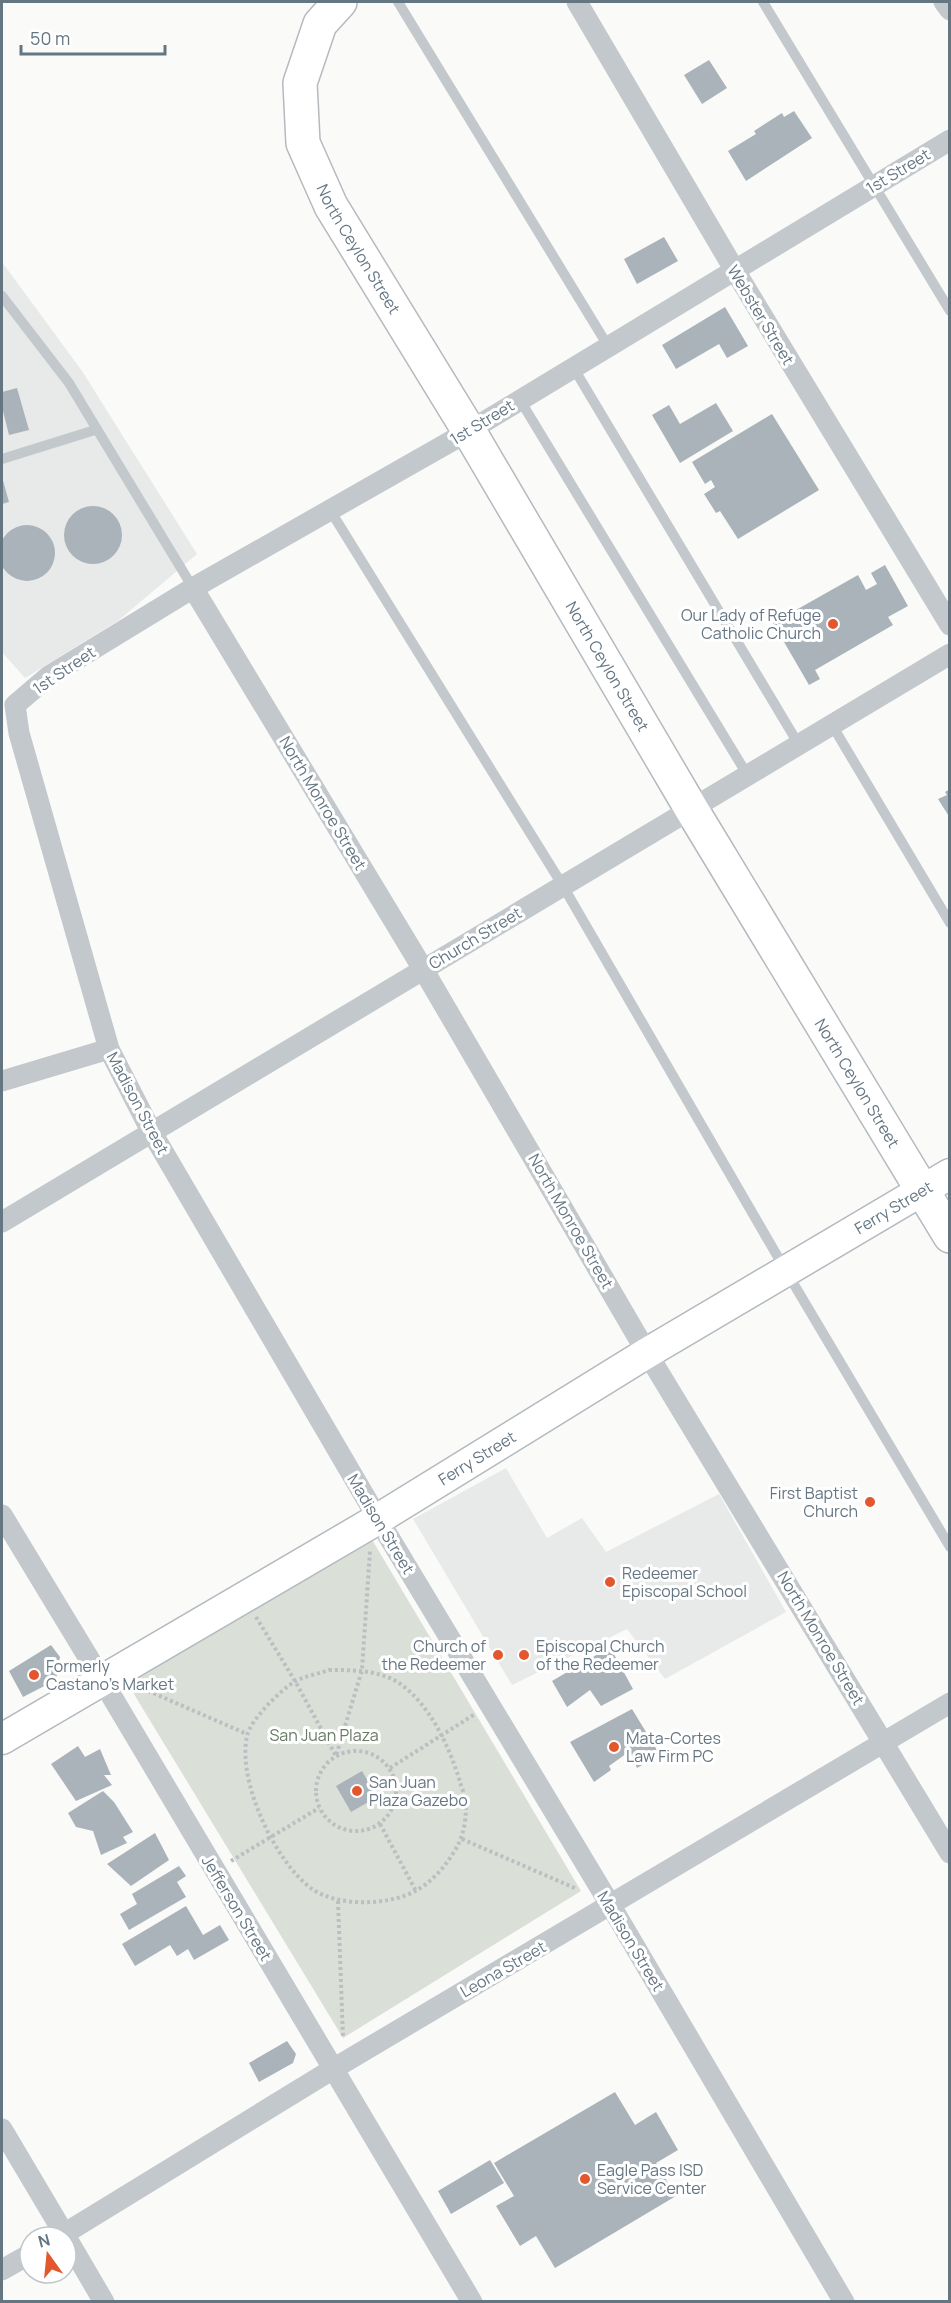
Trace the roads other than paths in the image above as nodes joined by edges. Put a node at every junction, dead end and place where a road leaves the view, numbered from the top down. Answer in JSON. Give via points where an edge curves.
{"nodes":[{"id":1,"x":340,"y":2,"type":"edge"},
{"id":2,"x":398,"y":2,"type":"edge"},
{"id":3,"x":577,"y":2,"type":"edge"},
{"id":4,"x":763,"y":2,"type":"edge"},
{"id":5,"x":945,"y":2,"type":"edge"},
{"id":6,"x":950,"y":10,"type":"edge"},
{"id":7,"x":950,"y":140,"type":"edge"},
{"id":8,"x":874,"y":185,"type":"junction"},
{"id":9,"x":734,"y":269,"type":"junction"},
{"id":10,"x":3,"y":300,"type":"edge"},
{"id":11,"x":950,"y":311,"type":"edge"},
{"id":12,"x":608,"y":346,"type":"junction"},
{"id":13,"x":573,"y":367,"type":"junction"},
{"id":14,"x":520,"y":400,"type":"junction"},
{"id":15,"x":95,"y":430,"type":"junction"},
{"id":16,"x":468,"y":431,"type":"junction"},
{"id":17,"x":2,"y":459,"type":"edge"},
{"id":18,"x":330,"y":510,"type":"junction"},
{"id":19,"x":193,"y":588,"type":"junction"},
{"id":20,"x":950,"y":626,"type":"edge"},
{"id":21,"x":950,"y":654,"type":"edge"},
{"id":22,"x":15,"y":705,"type":"joint"},
{"id":23,"x":832,"y":725,"type":"junction"},
{"id":24,"x":799,"y":745,"type":"junction"},
{"id":25,"x":748,"y":776,"type":"junction"},
{"id":26,"x":692,"y":810,"type":"junction"},
{"id":27,"x":563,"y":886,"type":"junction"},
{"id":28,"x":950,"y":923,"type":"edge"},
{"id":29,"x":423,"y":969,"type":"junction"},
{"id":30,"x":109,"y":1049,"type":"junction"},
{"id":31,"x":2,"y":1081,"type":"edge"},
{"id":32,"x":151,"y":1131,"type":"junction"},
{"id":33,"x":936,"y":1182,"type":"edge"},
{"id":34,"x":2,"y":1222,"type":"edge"},
{"id":35,"x":950,"y":1236,"type":"edge"},
{"id":36,"x":786,"y":1271,"type":"junction"},
{"id":37,"x":647,"y":1353,"type":"junction"},
{"id":38,"x":2,"y":1515,"type":"edge"},
{"id":39,"x":378,"y":1519,"type":"junction"},
{"id":40,"x":950,"y":1547,"type":"edge"},
{"id":41,"x":102,"y":1680,"type":"junction"},
{"id":42,"x":950,"y":1703,"type":"edge"},
{"id":43,"x":2,"y":1739,"type":"edge"},
{"id":44,"x":884,"y":1742,"type":"junction"},
{"id":45,"x":950,"y":1853,"type":"edge"},
{"id":46,"x":611,"y":1906,"type":"junction"},
{"id":47,"x":333,"y":2069,"type":"junction"},
{"id":48,"x":2,"y":2129,"type":"edge"},
{"id":49,"x":58,"y":2225,"type":"edge"},
{"id":50,"x":78,"y":2227,"type":"edge"},
{"id":51,"x":78,"y":2259,"type":"edge"},
{"id":52,"x":18,"y":2261,"type":"edge"},
{"id":53,"x":2,"y":2270,"type":"edge"},
{"id":54,"x":104,"y":2301,"type":"edge"},
{"id":55,"x":472,"y":2301,"type":"edge"},
{"id":56,"x":844,"y":2301,"type":"edge"}],
"edges":[{"from":1,"to":16,"type":"main road","name":"North Ceylon Street","via":[[320,24],[300,83],[303,143],[331,206]]},
{"from":2,"to":12,"type":"lane"},
{"from":3,"to":9,"type":"street","name":"Webster Street"},
{"from":4,"to":8,"type":"lane"},
{"from":5,"to":6,"type":"street"},
{"from":7,"to":8,"type":"street","name":"1st Street"},
{"from":8,"to":9,"type":"street","name":"1st Street"},
{"from":8,"to":11,"type":"lane"},
{"from":9,"to":12,"type":"street","name":"1st Street"},
{"from":9,"to":20,"type":"street","name":"Webster Street"},
{"from":10,"to":15,"type":"lane","via":[[69,383]]},
{"from":12,"to":13,"type":"street","name":"1st Street"},
{"from":13,"to":14,"type":"street","name":"1st Street"},
{"from":13,"to":24,"type":"lane"},
{"from":14,"to":16,"type":"street","name":"1st Street"},
{"from":14,"to":25,"type":"lane"},
{"from":15,"to":17,"type":"lane"},
{"from":15,"to":19,"type":"lane"},
{"from":16,"to":18,"type":"street","name":"1st Street"},
{"from":16,"to":26,"type":"main road","name":"North Ceylon Street"},
{"from":18,"to":19,"type":"street","name":"1st Street"},
{"from":18,"to":27,"type":"lane"},
{"from":19,"to":22,"type":"street","name":"1st Street","via":[[49,676]]},
{"from":19,"to":29,"type":"street","name":"North Monroe Street"},
{"from":21,"to":23,"type":"street","name":"Church Street"},
{"from":22,"to":30,"type":"street","name":"Madison Street","via":[[19,733]]},
{"from":23,"to":24,"type":"street","name":"Church Street"},
{"from":23,"to":28,"type":"lane"},
{"from":24,"to":25,"type":"street","name":"Church Street"},
{"from":25,"to":26,"type":"street","name":"Church Street"},
{"from":26,"to":27,"type":"street","name":"Church Street"},
{"from":26,"to":33,"type":"main road","name":"North Ceylon Street"},
{"from":27,"to":29,"type":"street","name":"Church Street"},
{"from":27,"to":36,"type":"lane"},
{"from":29,"to":32,"type":"street","name":"Church Street"},
{"from":29,"to":37,"type":"street","name":"North Monroe Street"},
{"from":30,"to":31,"type":"street"},
{"from":30,"to":32,"type":"street","name":"Madison Street"},
{"from":32,"to":34,"type":"street","name":"Church Street"},
{"from":32,"to":39,"type":"street","name":"Madison Street"},
{"from":33,"to":35,"type":"main road","name":"North Ceylon Street"},
{"from":33,"to":36,"type":"street","name":"Ferry Street"},
{"from":36,"to":37,"type":"street","name":"Ferry Street"},
{"from":36,"to":40,"type":"lane"},
{"from":37,"to":39,"type":"street","name":"Ferry Street"},
{"from":37,"to":44,"type":"street","name":"North Monroe Street"},
{"from":38,"to":41,"type":"street","name":"Jefferson Street"},
{"from":39,"to":41,"type":"street","name":"Ferry Street"},
{"from":39,"to":46,"type":"street","name":"Madison Street"},
{"from":41,"to":43,"type":"street","name":"Ferry Street"},
{"from":41,"to":47,"type":"street","name":"Jefferson Street"},
{"from":42,"to":44,"type":"street","name":"Leona Street"},
{"from":44,"to":45,"type":"street","name":"North Monroe Street"},
{"from":44,"to":46,"type":"street","name":"Leona Street"},
{"from":46,"to":47,"type":"street","name":"Leona Street"},
{"from":46,"to":56,"type":"street","name":"Madison Street"},
{"from":47,"to":50,"type":"street","name":"Leona Street"},
{"from":47,"to":55,"type":"street","name":"Jefferson Street"},
{"from":48,"to":49,"type":"street"},
{"from":51,"to":54,"type":"street"},
{"from":52,"to":53,"type":"street"}]}
